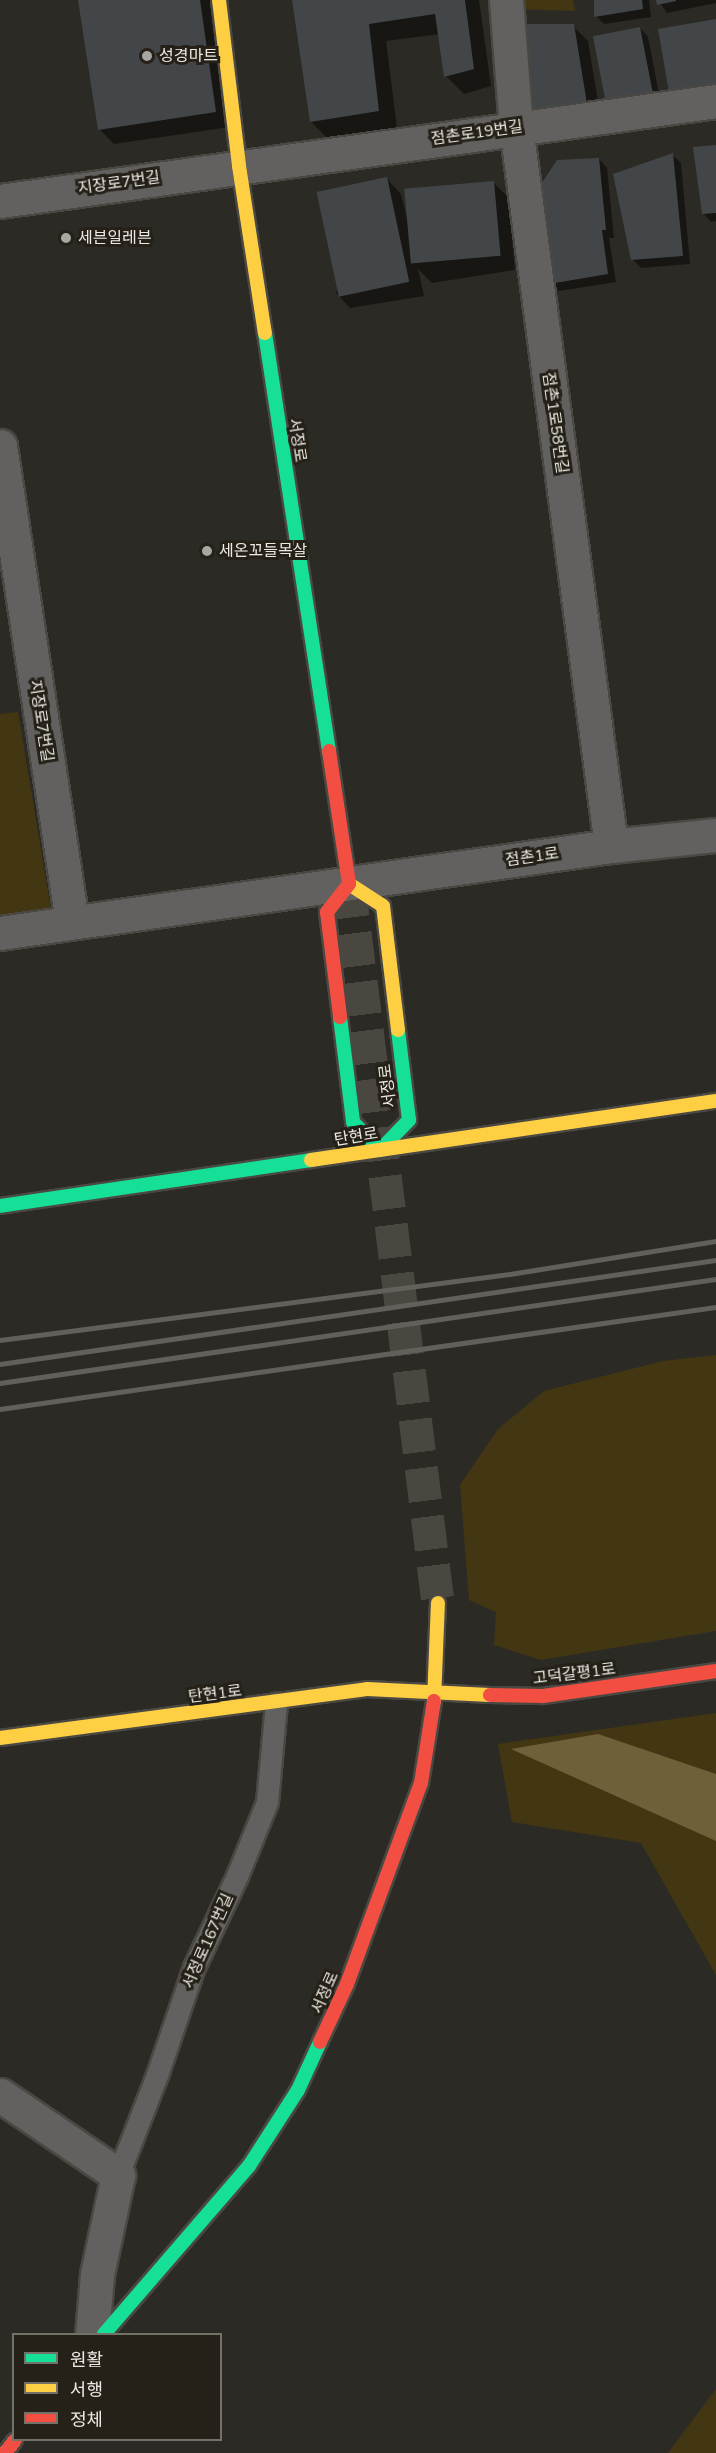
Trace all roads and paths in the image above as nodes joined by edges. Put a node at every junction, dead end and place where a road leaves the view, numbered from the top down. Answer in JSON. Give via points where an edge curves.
{"nodes":[{"id":1,"x":219,"y":0,"type":"edge"},
{"id":2,"x":506,"y":0,"type":"edge"},
{"id":3,"x":716,"y":101,"type":"edge"},
{"id":4,"x":516,"y":127,"type":"junction"},
{"id":5,"x":239,"y":166,"type":"junction"},
{"id":6,"x":0,"y":201,"type":"edge"},
{"id":7,"x":0,"y":446,"type":"edge"},
{"id":8,"x":716,"y":835,"type":"edge"},
{"id":9,"x":611,"y":846,"type":"junction"},
{"id":10,"x":349,"y":884,"type":"junction"},
{"id":11,"x":72,"y":923,"type":"junction"},
{"id":12,"x":0,"y":933,"type":"edge"},
{"id":13,"x":716,"y":1101,"type":"edge"},
{"id":14,"x":380,"y":1150,"type":"junction"},
{"id":15,"x":0,"y":1206,"type":"edge"},
{"id":16,"x":438,"y":1603,"type":"tunnel mouth"},
{"id":17,"x":716,"y":1671,"type":"edge"},
{"id":18,"x":435,"y":1694,"type":"junction"},
{"id":19,"x":276,"y":1703,"type":"junction"},
{"id":20,"x":0,"y":1738,"type":"edge"},
{"id":21,"x":0,"y":2096,"type":"edge"},
{"id":22,"x":118,"y":2175,"type":"junction"},
{"id":23,"x":92,"y":2333,"type":"edge"},
{"id":24,"x":105,"y":2333,"type":"edge"}],
"edges":[{"from":1,"to":5,"type":"street","name":"서정로"},
{"from":2,"to":4,"type":"street","name":"점촌1로58번길"},
{"from":3,"to":4,"type":"street","name":"점촌로19번길"},
{"from":4,"to":5,"type":"street","name":"점촌로19번길"},
{"from":4,"to":9,"type":"street","name":"점촌1로58번길"},
{"from":5,"to":6,"type":"street","name":"지장로7번길"},
{"from":5,"to":10,"type":"street","name":"서정로"},
{"from":7,"to":11,"type":"street","name":"지장로7번길"},
{"from":8,"to":9,"type":"street","name":"점촌1로"},
{"from":9,"to":10,"type":"street","name":"점촌1로"},
{"from":10,"to":11,"type":"street","name":"점촌1로"},
{"from":10,"to":14,"type":"street","via":[[327,912],[353,1122]]},
{"from":10,"to":14,"type":"street","name":"서정로","via":[[383,906],[409,1120]]},
{"from":11,"to":12,"type":"street"},
{"from":13,"to":14,"type":"street","name":"탄현로"},
{"from":14,"to":15,"type":"street","name":"탄현로"},
{"from":16,"to":18,"type":"street","name":"서정로"},
{"from":17,"to":18,"type":"street","name":"고덕갈평1로","via":[[543,1696]]},
{"from":18,"to":19,"type":"street","name":"탄현1로","via":[[367,1689]]},
{"from":18,"to":24,"type":"street","name":"서정로","via":[[421,1784],[347,1984],[298,2090],[249,2166]]},
{"from":19,"to":20,"type":"street","name":"탄현1로"},
{"from":19,"to":22,"type":"lane","name":"서정로167번길","via":[[267,1802],[194,1967]]},
{"from":21,"to":22,"type":"street"},
{"from":22,"to":23,"type":"street","name":"서정로167번길","via":[[97,2275]]}]}
